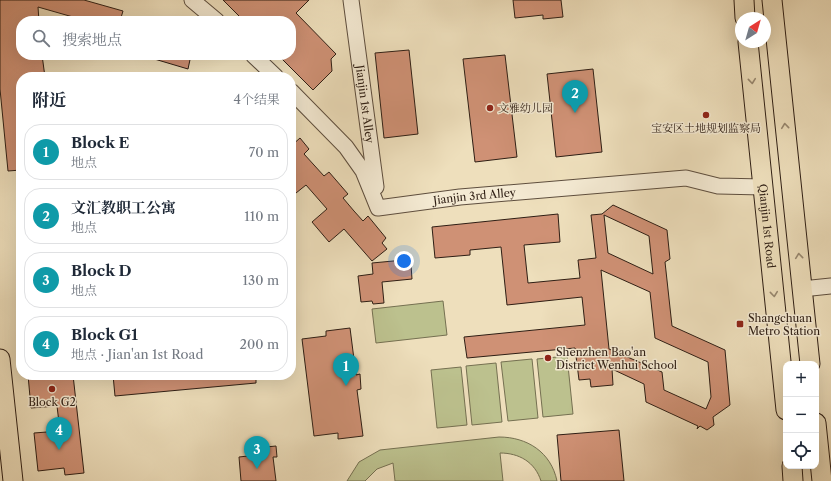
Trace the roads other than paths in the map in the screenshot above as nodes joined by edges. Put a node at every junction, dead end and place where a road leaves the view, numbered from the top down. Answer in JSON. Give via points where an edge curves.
{"nodes":[{"id":1,"x":192,"y":0,"type":"edge"},
{"id":2,"x":351,"y":0,"type":"edge"},
{"id":3,"x":744,"y":0,"type":"edge"},
{"id":4,"x":772,"y":0,"type":"edge"},
{"id":5,"x":745,"y":12,"type":"edge"},
{"id":6,"x":211,"y":16,"type":"edge"},
{"id":7,"x":749,"y":48,"type":"edge"},
{"id":8,"x":258,"y":60,"type":"edge"},
{"id":9,"x":271,"y":72,"type":"edge"},
{"id":10,"x":296,"y":96,"type":"edge"},
{"id":11,"x":763,"y":187,"type":"junction"},
{"id":12,"x":378,"y":208,"type":"junction"},
{"id":13,"x":831,"y":286,"type":"edge"},
{"id":14,"x":802,"y":289,"type":"junction"},
{"id":15,"x":0,"y":358,"type":"edge"},
{"id":16,"x":810,"y":361,"type":"edge"},
{"id":17,"x":785,"y":397,"type":"edge"},
{"id":18,"x":817,"y":433,"type":"edge"},
{"id":19,"x":792,"y":469,"type":"edge"},
{"id":20,"x":13,"y":481,"type":"edge"},
{"id":21,"x":793,"y":481,"type":"edge"},
{"id":22,"x":822,"y":481,"type":"edge"}],
"edges":[{"from":1,"to":6,"type":"street"},
{"from":2,"to":12,"type":"street","name":"Jianjin 1st Alley"},
{"from":3,"to":5,"type":"main road"},
{"from":14,"to":4,"type":"main road","one_way":true},
{"from":7,"to":11,"type":"main road","name":"Qianjin 1st Road","one_way":true},
{"from":8,"to":9,"type":"street"},
{"from":10,"to":12,"type":"street","via":[[346,147],[363,170]]},
{"from":11,"to":12,"type":"street","name":"Jianjin 3rd Alley","via":[[718,186],[686,178],[460,198]]},
{"from":11,"to":17,"type":"main road","name":"Qianjin 1st Road","one_way":true},
{"from":13,"to":14,"type":"street"},
{"from":14,"to":16,"type":"main road"},
{"from":15,"to":20,"type":"main road"},
{"from":18,"to":22,"type":"main road"},
{"from":19,"to":21,"type":"main road"}]}
